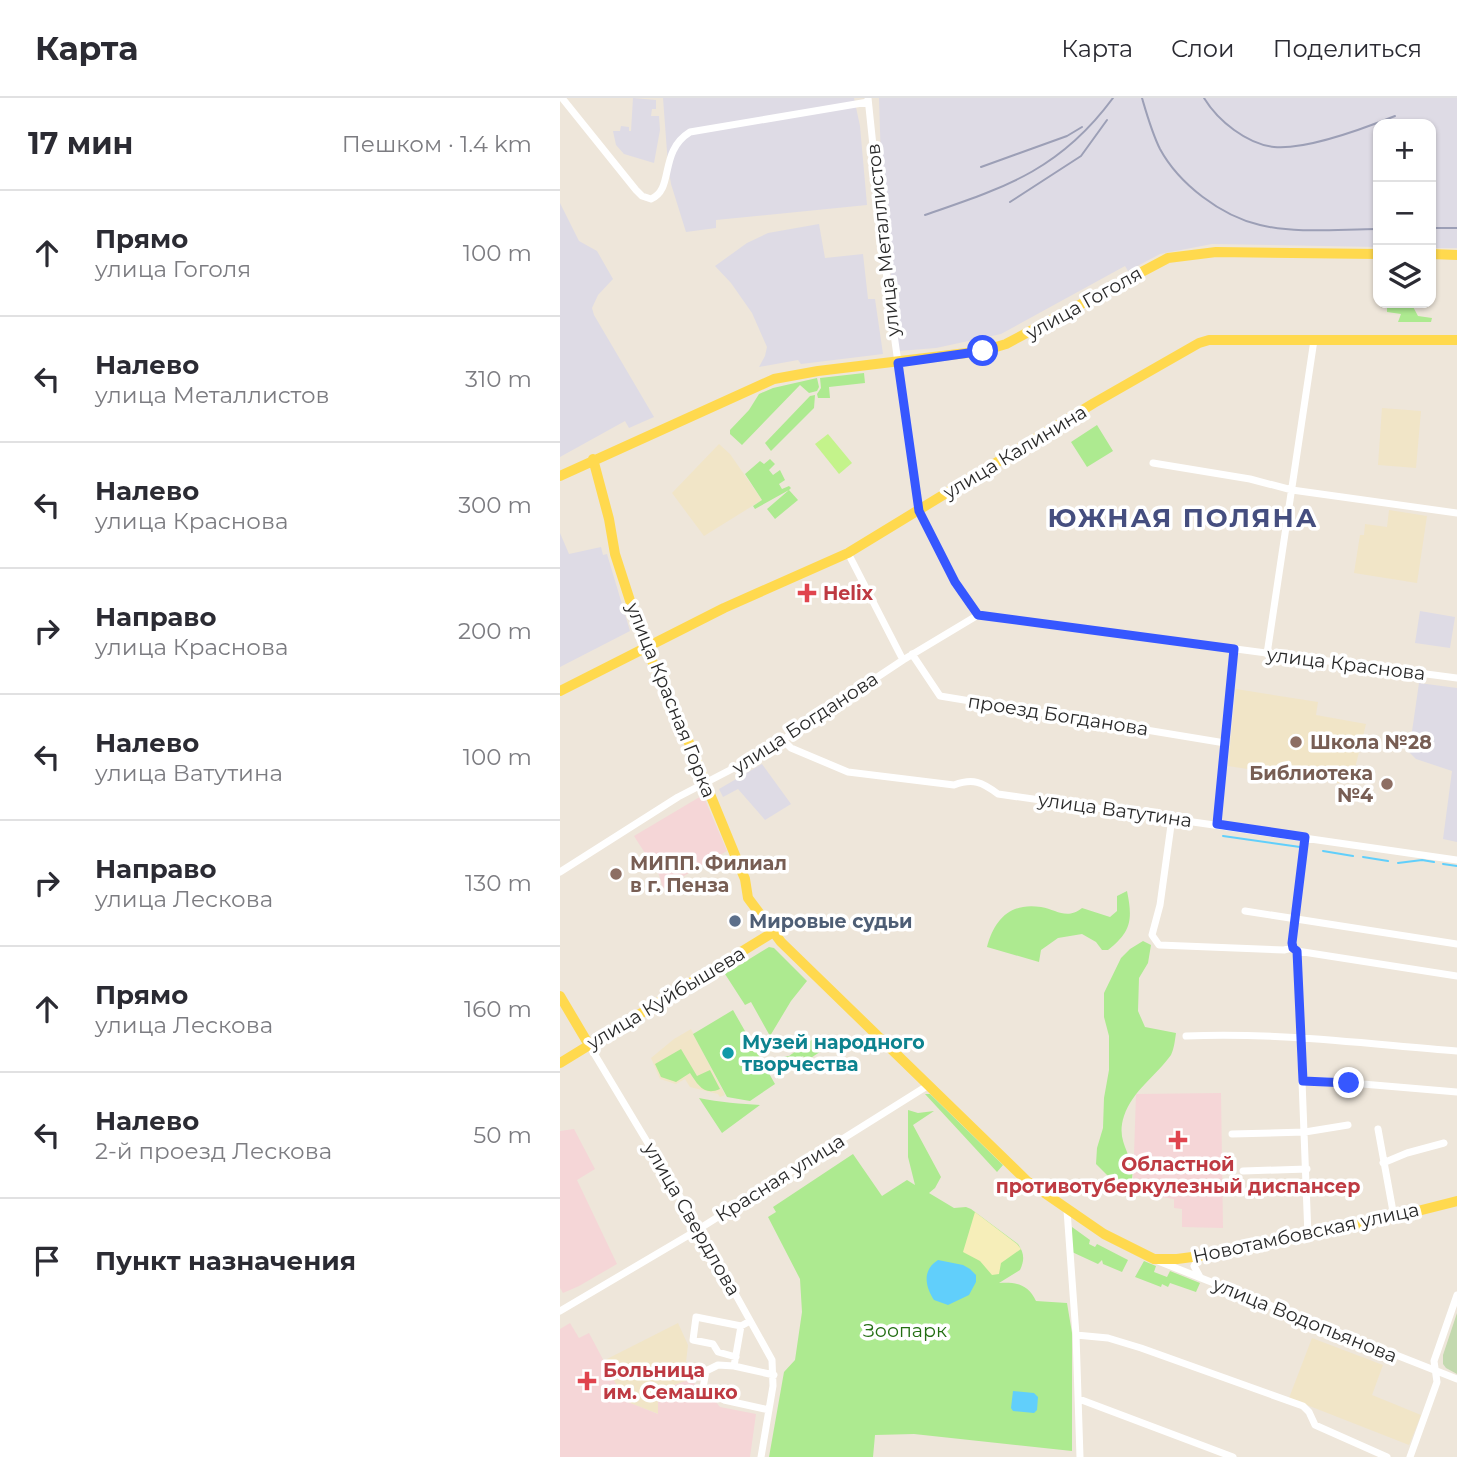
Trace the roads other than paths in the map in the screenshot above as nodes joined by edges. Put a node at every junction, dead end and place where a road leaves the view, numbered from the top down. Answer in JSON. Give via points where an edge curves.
{"nodes":[{"id":1,"x":562,"y":98,"type":"edge"},
{"id":2,"x":868,"y":100,"type":"edge"},
{"id":3,"x":1373,"y":254,"type":"edge"},
{"id":4,"x":1436,"y":254,"type":"edge"},
{"id":5,"x":1457,"y":255,"type":"edge"},
{"id":6,"x":1314,"y":340,"type":"junction"},
{"id":7,"x":1457,"y":340,"type":"edge"},
{"id":8,"x":898,"y":363,"type":"junction"},
{"id":9,"x":593,"y":459,"type":"junction"},
{"id":10,"x":1153,"y":463,"type":"dead end"},
{"id":11,"x":560,"y":476,"type":"edge"},
{"id":12,"x":1292,"y":490,"type":"junction"},
{"id":13,"x":919,"y":511,"type":"junction"},
{"id":14,"x":1457,"y":513,"type":"edge"},
{"id":15,"x":848,"y":553,"type":"junction"},
{"id":16,"x":978,"y":615,"type":"junction"},
{"id":17,"x":646,"y":647,"type":"junction"},
{"id":18,"x":1234,"y":649,"type":"junction"},
{"id":19,"x":912,"y":654,"type":"junction"},
{"id":20,"x":1267,"y":654,"type":"junction"},
{"id":21,"x":903,"y":660,"type":"junction"},
{"id":22,"x":1457,"y":678,"type":"edge"},
{"id":23,"x":560,"y":691,"type":"edge"},
{"id":24,"x":783,"y":740,"type":"junction"},
{"id":25,"x":1225,"y":743,"type":"junction"},
{"id":26,"x":706,"y":784,"type":"junction"},
{"id":27,"x":1172,"y":818,"type":"junction"},
{"id":28,"x":1217,"y":824,"type":"junction"},
{"id":29,"x":1305,"y":837,"type":"junction"},
{"id":30,"x":1457,"y":860,"type":"edge"},
{"id":31,"x":560,"y":872,"type":"edge"},
{"id":32,"x":1245,"y":911,"type":"dead end"},
{"id":33,"x":1294,"y":918,"type":"junction"},
{"id":34,"x":772,"y":933,"type":"junction"},
{"id":35,"x":1457,"y":944,"type":"edge"},
{"id":36,"x":1295,"y":949,"type":"junction"},
{"id":37,"x":1457,"y":976,"type":"edge"},
{"id":38,"x":560,"y":996,"type":"edge"},
{"id":39,"x":1186,"y":1036,"type":"dead end"},
{"id":40,"x":1300,"y":1038,"type":"junction"},
{"id":41,"x":589,"y":1045,"type":"junction"},
{"id":42,"x":1457,"y":1051,"type":"edge"},
{"id":43,"x":560,"y":1063,"type":"edge"},
{"id":44,"x":1303,"y":1081,"type":"junction"},
{"id":45,"x":927,"y":1086,"type":"junction"},
{"id":46,"x":1457,"y":1092,"type":"edge"},
{"id":47,"x":1348,"y":1125,"type":"dead end"},
{"id":48,"x":1378,"y":1129,"type":"dead end"},
{"id":49,"x":1305,"y":1132,"type":"junction"},
{"id":50,"x":1232,"y":1134,"type":"dead end"},
{"id":51,"x":1444,"y":1143,"type":"dead end"},
{"id":52,"x":1383,"y":1163,"type":"junction"},
{"id":53,"x":1307,"y":1169,"type":"junction"},
{"id":54,"x":1243,"y":1171,"type":"dead end"},
{"id":55,"x":1457,"y":1201,"type":"edge"},
{"id":56,"x":1067,"y":1210,"type":"junction"},
{"id":57,"x":1394,"y":1217,"type":"junction"},
{"id":58,"x":699,"y":1228,"type":"junction"},
{"id":59,"x":1308,"y":1236,"type":"junction"},
{"id":60,"x":1199,"y":1256,"type":"junction"},
{"id":61,"x":1154,"y":1259,"type":"junction"},
{"id":62,"x":1201,"y":1278,"type":"junction"},
{"id":63,"x":1457,"y":1295,"type":"edge"},
{"id":64,"x":560,"y":1311,"type":"edge"},
{"id":65,"x":750,"y":1321,"type":"junction"},
{"id":66,"x":741,"y":1326,"type":"junction"},
{"id":67,"x":1076,"y":1335,"type":"junction"},
{"id":68,"x":736,"y":1357,"type":"junction"},
{"id":69,"x":734,"y":1366,"type":"junction"},
{"id":70,"x":1436,"y":1371,"type":"junction"},
{"id":71,"x":774,"y":1374,"type":"junction"},
{"id":72,"x":1457,"y":1379,"type":"edge"},
{"id":73,"x":1079,"y":1399,"type":"junction"},
{"id":74,"x":769,"y":1410,"type":"junction"},
{"id":75,"x":761,"y":1457,"type":"edge"},
{"id":76,"x":1080,"y":1457,"type":"edge"},
{"id":77,"x":1233,"y":1457,"type":"edge"},
{"id":78,"x":1387,"y":1457,"type":"edge"},
{"id":79,"x":1410,"y":1457,"type":"edge"}],
"edges":[{"from":1,"to":2,"type":"street","via":[[648,199],[664,186],[670,155],[690,132]]},
{"from":2,"to":8,"type":"street","name":"улица Металлистов"},
{"from":3,"to":8,"type":"main road","name":"улица Гоголя","via":[[1216,252],[1168,258],[1006,344]]},
{"from":4,"to":5,"type":"main road"},
{"from":6,"to":7,"type":"main road","name":"улица Калинина"},
{"from":6,"to":12,"type":"street"},
{"from":6,"to":13,"type":"main road","name":"улица Калинина","via":[[1209,340],[1187,348]]},
{"from":8,"to":9,"type":"main road","name":"улица Гоголя","via":[[768,380]]},
{"from":8,"to":13,"type":"street","name":"улица Металлистов"},
{"from":9,"to":11,"type":"main road","name":"улица Гоголя"},
{"from":9,"to":17,"type":"main road","name":"улица Красная Горка","via":[[615,554]]},
{"from":10,"to":12,"type":"street"},
{"from":12,"to":14,"type":"street"},
{"from":12,"to":20,"type":"street"},
{"from":13,"to":15,"type":"main road","name":"улица Калинина"},
{"from":13,"to":16,"type":"street","name":"улица Металлистов","via":[[955,582]]},
{"from":15,"to":17,"type":"main road","name":"улица Калинина"},
{"from":15,"to":21,"type":"street"},
{"from":16,"to":18,"type":"street","name":"улица Краснова"},
{"from":16,"to":19,"type":"street","name":"улица Богданова"},
{"from":17,"to":23,"type":"main road","name":"улица Калинина"},
{"from":17,"to":26,"type":"main road","name":"улица Красная Горка"},
{"from":18,"to":20,"type":"street","name":"улица Краснова"},
{"from":18,"to":25,"type":"street"},
{"from":19,"to":21,"type":"street","name":"улица Богданова"},
{"from":19,"to":25,"type":"street","name":"проезд Богданова","via":[[940,696]]},
{"from":20,"to":22,"type":"street","name":"улица Краснова"},
{"from":21,"to":24,"type":"street","name":"улица Богданова"},
{"from":24,"to":26,"type":"street","name":"улица Богданова"},
{"from":24,"to":27,"type":"street","name":"улица Ватутина","via":[[791,748],[848,772],[954,785],[967,780],[981,782],[998,793]]},
{"from":25,"to":28,"type":"street"},
{"from":26,"to":31,"type":"street","name":"улица Богданова"},
{"from":26,"to":34,"type":"main road","name":"улица Красная Горка","via":[[745,879],[748,898]]},
{"from":27,"to":28,"type":"street","name":"улица Ватутина"},
{"from":27,"to":36,"type":"street","via":[[1152,935],[1155,943]]},
{"from":28,"to":29,"type":"street","name":"улица Ватутина"},
{"from":29,"to":30,"type":"street","name":"улица Ватутина"},
{"from":29,"to":33,"type":"street"},
{"from":32,"to":33,"type":"street"},
{"from":33,"to":35,"type":"street"},
{"from":33,"to":36,"type":"street"},
{"from":34,"to":41,"type":"main road","name":"улица Куйбышева"},
{"from":34,"to":45,"type":"main road","name":"улица Красная Горка"},
{"from":36,"to":37,"type":"street"},
{"from":36,"to":40,"type":"street"},
{"from":38,"to":41,"type":"main road","name":"улица Свердлова"},
{"from":39,"to":40,"type":"street"},
{"from":40,"to":42,"type":"street"},
{"from":40,"to":44,"type":"street"},
{"from":41,"to":43,"type":"main road","name":"улица Куйбышева"},
{"from":41,"to":58,"type":"street","name":"улица Свердлова"},
{"from":44,"to":46,"type":"street"},
{"from":44,"to":49,"type":"street"},
{"from":45,"to":56,"type":"main road","name":"улица Красная Горка","via":[[1027,1181]]},
{"from":45,"to":58,"type":"street","name":"Красная улица"},
{"from":47,"to":49,"type":"street"},
{"from":48,"to":52,"type":"street"},
{"from":49,"to":50,"type":"street"},
{"from":49,"to":53,"type":"street"},
{"from":51,"to":52,"type":"street"},
{"from":52,"to":57,"type":"street"},
{"from":53,"to":54,"type":"street"},
{"from":53,"to":59,"type":"street"},
{"from":55,"to":57,"type":"main road","name":"Новотамбовская улица"},
{"from":56,"to":61,"type":"main road","name":"улица Красная Горка"},
{"from":56,"to":67,"type":"street"},
{"from":57,"to":59,"type":"main road","name":"Новотамбовская улица"},
{"from":58,"to":64,"type":"street","name":"Красная улица"},
{"from":58,"to":65,"type":"street","name":"улица Свердлова"},
{"from":59,"to":60,"type":"main road","name":"Новотамбовская улица"},
{"from":60,"to":61,"type":"main road","name":"Новотамбовская улица"},
{"from":60,"to":62,"type":"street","via":[[1194,1266]]},
{"from":61,"to":62,"type":"street","name":"улица Водопьянова"},
{"from":62,"to":70,"type":"street","name":"улица Водопьянова"},
{"from":63,"to":70,"type":"street","via":[[1434,1361]]},
{"from":65,"to":66,"type":"street"},
{"from":65,"to":71,"type":"street","name":"улица Свердлова","via":[[772,1360]]},
{"from":66,"to":68,"type":"street"},
{"from":66,"to":68,"type":"street","via":[[696,1317],[693,1340],[713,1344],[718,1352]]},
{"from":67,"to":73,"type":"street"},
{"from":67,"to":78,"type":"street","via":[[1141,1348],[1303,1406],[1315,1425]]},
{"from":68,"to":69,"type":"street"},
{"from":69,"to":71,"type":"street"},
{"from":69,"to":74,"type":"street","via":[[718,1365],[706,1371],[703,1388],[725,1394],[724,1400]]},
{"from":70,"to":72,"type":"street","name":"улица Водопьянова"},
{"from":70,"to":79,"type":"street","via":[[1437,1381]]},
{"from":71,"to":74,"type":"street","name":"улица Свердлова"},
{"from":73,"to":76,"type":"street"},
{"from":73,"to":77,"type":"street"},
{"from":74,"to":75,"type":"street","name":"улица Свердлова"}]}
